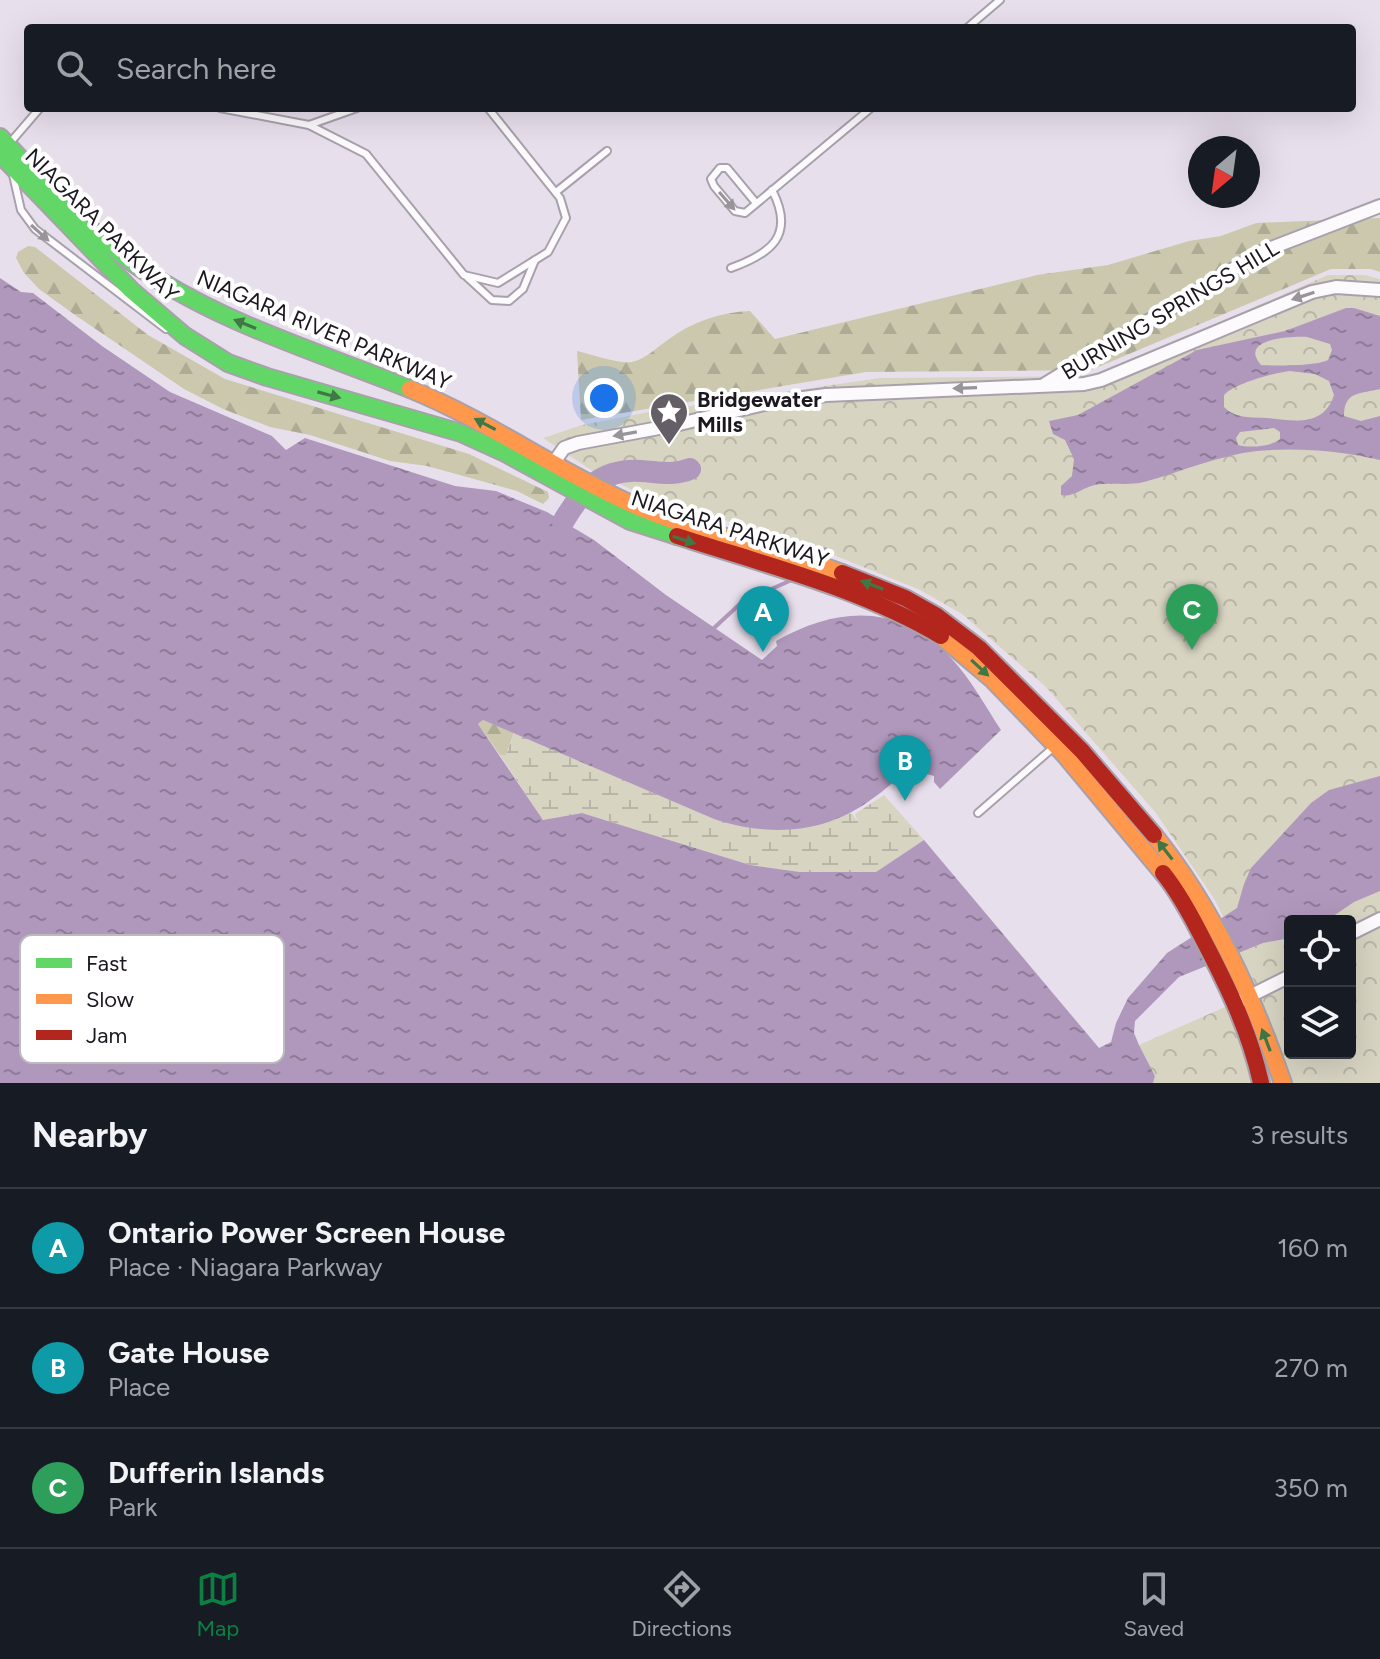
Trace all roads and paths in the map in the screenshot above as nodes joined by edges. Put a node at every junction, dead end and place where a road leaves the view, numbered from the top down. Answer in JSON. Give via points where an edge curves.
{"nodes":[{"id":1,"x":1000,"y":0,"type":"edge"},
{"id":2,"x":972,"y":24,"type":"edge"},
{"id":3,"x":36,"y":112,"type":"edge"},
{"id":4,"x":241,"y":112,"type":"edge"},
{"id":5,"x":346,"y":112,"type":"edge"},
{"id":6,"x":491,"y":112,"type":"edge"},
{"id":7,"x":866,"y":112,"type":"edge"},
{"id":8,"x":309,"y":125,"type":"junction"},
{"id":9,"x":3,"y":150,"type":"edge"},
{"id":10,"x":607,"y":151,"type":"dead end"},
{"id":11,"x":772,"y":190,"type":"junction"},
{"id":12,"x":556,"y":192,"type":"junction"},
{"id":13,"x":756,"y":203,"type":"junction"},
{"id":14,"x":1380,"y":206,"type":"edge"},
{"id":15,"x":535,"y":260,"type":"junction"},
{"id":16,"x":731,"y":268,"type":"dead end"},
{"id":17,"x":464,"y":275,"type":"junction"},
{"id":18,"x":1380,"y":290,"type":"edge"},
{"id":19,"x":228,"y":363,"type":"junction"},
{"id":20,"x":1043,"y":386,"type":"junction"},
{"id":21,"x":553,"y":474,"type":"junction"},
{"id":22,"x":576,"y":476,"type":"joint"},
{"id":23,"x":615,"y":506,"type":"junction"},
{"id":24,"x":817,"y":573,"type":"junction"},
{"id":25,"x":1055,"y":746,"type":"junction"},
{"id":26,"x":978,"y":813,"type":"dead end"},
{"id":27,"x":1201,"y":919,"type":"junction"},
{"id":28,"x":1380,"y":919,"type":"edge"},
{"id":29,"x":1356,"y":931,"type":"edge"},
{"id":30,"x":1284,"y":979,"type":"edge"},
{"id":31,"x":1243,"y":1000,"type":"junction"},
{"id":32,"x":1261,"y":1083,"type":"edge"},
{"id":33,"x":1283,"y":1083,"type":"edge"}],
"edges":[{"from":1,"to":2,"type":"lane"},
{"from":3,"to":9,"type":"lane"},
{"from":4,"to":8,"type":"lane"},
{"from":5,"to":8,"type":"lane"},
{"from":6,"to":12,"type":"lane"},
{"from":7,"to":11,"type":"lane"},
{"from":8,"to":17,"type":"lane","via":[[366,154]]},
{"from":9,"to":19,"type":"main road","name":"NIAGARA PARKWAY","via":[[139,298]]},
{"from":9,"to":19,"type":"lane","one_way":true,"via":[[16,198],[35,229],[182,341]]},
{"from":21,"to":9,"type":"main road","name":"NIAGARA RIVER PARKWAY","one_way":true,"via":[[457,409],[237,320],[150,275]]},
{"from":10,"to":12,"type":"lane"},
{"from":11,"to":13,"type":"lane"},
{"from":11,"to":16,"type":"lane","via":[[781,218],[776,240],[765,253]]},
{"from":12,"to":15,"type":"lane","via":[[566,218],[548,252]]},
{"from":13,"to":13,"type":"lane","one_way":true,"via":[[727,168],[715,172],[714,186],[735,211],[745,213]]},
{"from":14,"to":20,"type":"street","name":"BURNING SPRINGS HILL","via":[[1261,252]]},
{"from":15,"to":17,"type":"lane","via":[[498,283]]},
{"from":15,"to":17,"type":"lane","via":[[523,289],[509,301],[492,300]]},
{"from":18,"to":20,"type":"street","one_way":true,"via":[[1336,287],[1312,292],[1101,380]]},
{"from":19,"to":21,"type":"main road","name":"NIAGARA PARKWAY","one_way":true,"via":[[461,433]]},
{"from":20,"to":21,"type":"street","name":"BURNING SPRINGS HILL","one_way":true,"via":[[773,402],[578,443],[564,448]]},
{"from":21,"to":22,"type":"main road","name":"NIAGARA RIVER PARKWAY"},
{"from":21,"to":23,"type":"main road","name":"NIAGARA PARKWAY"},
{"from":22,"to":23,"type":"main road","name":"NIAGARA PARKWAY"},
{"from":23,"to":24,"type":"main road","name":"NIAGARA PARKWAY","via":[[658,531]]},
{"from":24,"to":25,"type":"main road","name":"NIAGARA PARKWAY","one_way":true,"via":[[938,634],[992,679]]},
{"from":27,"to":24,"type":"main road","name":"NIAGARA PARKWAY","one_way":true,"via":[[1171,857],[1103,775],[983,651],[961,632],[893,593]]},
{"from":25,"to":26,"type":"lane"},
{"from":25,"to":27,"type":"main road","name":"NIAGARA PARKWAY"},
{"from":27,"to":31,"type":"main road","name":"NIAGARA PARKWAY"},
{"from":28,"to":29,"type":"street"},
{"from":30,"to":31,"type":"street"},
{"from":31,"to":32,"type":"main road","name":"NIAGARA PARKWAY"},
{"from":33,"to":31,"type":"main road","name":"NIAGARA PARKWAY","one_way":true}]}
